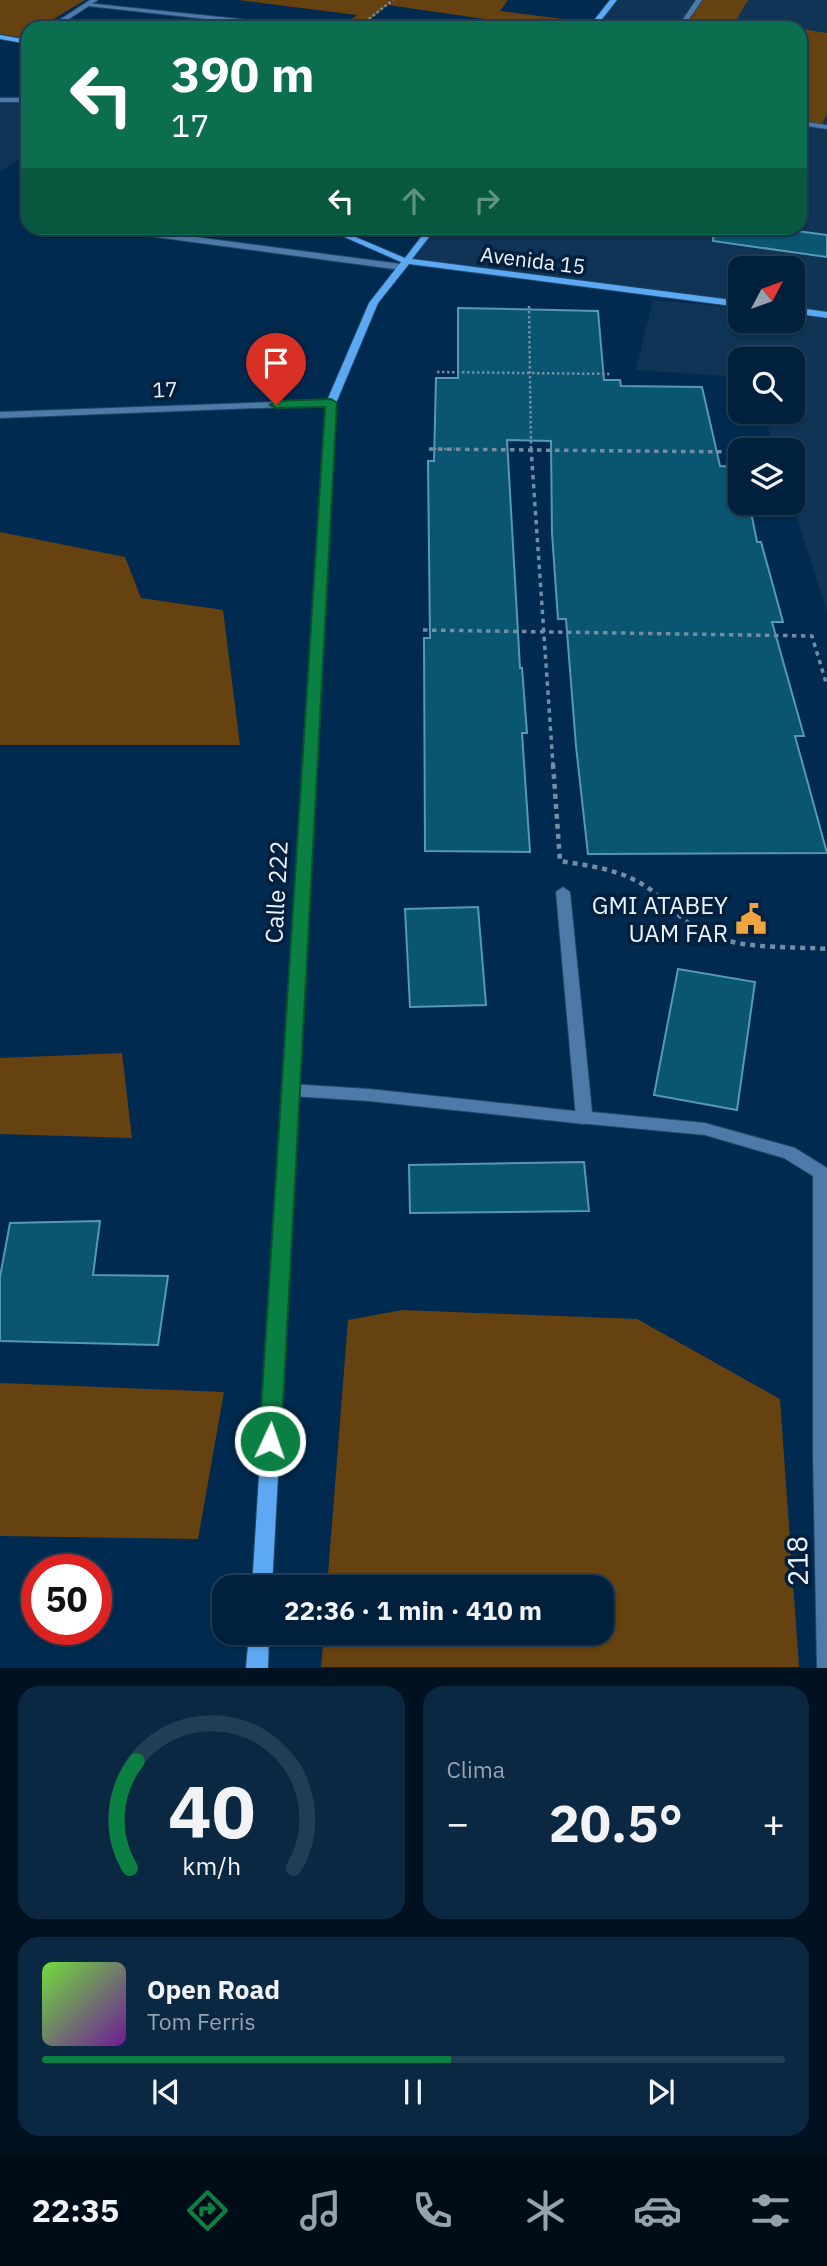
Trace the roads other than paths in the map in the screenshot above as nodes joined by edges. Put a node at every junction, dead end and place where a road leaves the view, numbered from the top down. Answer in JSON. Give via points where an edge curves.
{"nodes":[{"id":1,"x":614,"y":0,"type":"edge"},
{"id":2,"x":699,"y":0,"type":"edge"},
{"id":3,"x":91,"y":2,"type":"edge"},
{"id":4,"x":61,"y":21,"type":"edge"},
{"id":5,"x":248,"y":21,"type":"edge"},
{"id":6,"x":598,"y":21,"type":"edge"},
{"id":7,"x":685,"y":21,"type":"edge"},
{"id":8,"x":0,"y":37,"type":"edge"},
{"id":9,"x":21,"y":41,"type":"edge"},
{"id":10,"x":0,"y":100,"type":"edge"},
{"id":11,"x":21,"y":100,"type":"edge"},
{"id":12,"x":807,"y":124,"type":"edge"},
{"id":13,"x":827,"y":127,"type":"edge"},
{"id":14,"x":168,"y":235,"type":"edge"},
{"id":15,"x":343,"y":235,"type":"edge"},
{"id":16,"x":426,"y":235,"type":"edge"},
{"id":17,"x":403,"y":264,"type":"junction"},
{"id":18,"x":728,"y":303,"type":"edge"},
{"id":19,"x":805,"y":312,"type":"edge"},
{"id":20,"x":827,"y":315,"type":"edge"},
{"id":21,"x":331,"y":403,"type":"junction"},
{"id":22,"x":0,"y":415,"type":"edge"},
{"id":23,"x":563,"y":892,"type":"dead end"},
{"id":24,"x":291,"y":1090,"type":"junction"},
{"id":25,"x":584,"y":1118,"type":"junction"},
{"id":26,"x":824,"y":1176,"type":"edge"},
{"id":27,"x":825,"y":1456,"type":"edge"},
{"id":28,"x":263,"y":1575,"type":"edge"},
{"id":29,"x":258,"y":1645,"type":"edge"},
{"id":30,"x":827,"y":1665,"type":"edge"},
{"id":31,"x":257,"y":1668,"type":"edge"}],
"edges":[{"from":1,"to":6,"type":"main road"},
{"from":2,"to":7,"type":"street"},
{"from":3,"to":4,"type":"street"},
{"from":3,"to":5,"type":"street"},
{"from":8,"to":9,"type":"main road"},
{"from":10,"to":11,"type":"street"},
{"from":12,"to":13,"type":"street"},
{"from":14,"to":17,"type":"street"},
{"from":15,"to":17,"type":"main road","name":"Avenida 15"},
{"from":16,"to":17,"type":"main road","name":"Calle 222"},
{"from":17,"to":18,"type":"main road","name":"Avenida 15"},
{"from":17,"to":21,"type":"main road","name":"Calle 222","via":[[374,303]]},
{"from":19,"to":20,"type":"main road"},
{"from":21,"to":22,"type":"street","name":"17"},
{"from":21,"to":24,"type":"main road","name":"Calle 222"},
{"from":23,"to":25,"type":"street"},
{"from":24,"to":25,"type":"street"},
{"from":24,"to":28,"type":"main road","name":"Calle 222"},
{"from":25,"to":26,"type":"street","via":[[705,1129],[789,1153]]},
{"from":26,"to":27,"type":"street","name":"218"},
{"from":27,"to":30,"type":"street","name":"218"},
{"from":29,"to":31,"type":"main road"}]}
